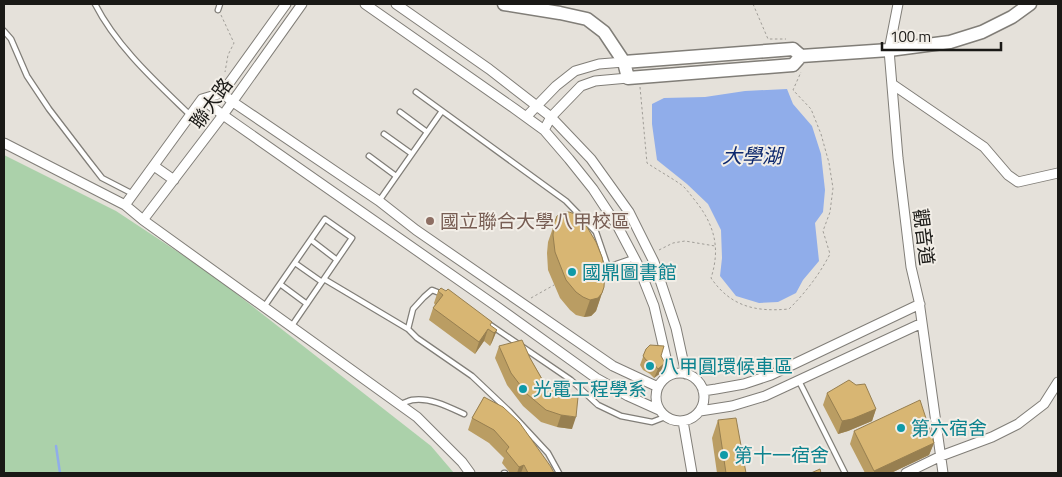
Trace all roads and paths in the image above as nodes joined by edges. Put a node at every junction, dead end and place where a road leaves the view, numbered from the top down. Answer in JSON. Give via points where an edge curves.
{"nodes":[{"id":1,"x":95,"y":4,"type":"edge"},
{"id":2,"x":220,"y":4,"type":"edge"},
{"id":3,"x":286,"y":4,"type":"edge"},
{"id":4,"x":302,"y":4,"type":"edge"},
{"id":5,"x":365,"y":4,"type":"edge"},
{"id":6,"x":396,"y":4,"type":"edge"},
{"id":7,"x":504,"y":4,"type":"edge"},
{"id":8,"x":753,"y":4,"type":"edge"},
{"id":9,"x":898,"y":4,"type":"edge"},
{"id":10,"x":1030,"y":4,"type":"edge"},
{"id":11,"x":218,"y":10,"type":"joint"},
{"id":12,"x":4,"y":31,"type":"edge"},
{"id":13,"x":787,"y":50,"type":"junction"},
{"id":14,"x":889,"y":50,"type":"junction"},
{"id":15,"x":801,"y":56,"type":"junction"},
{"id":16,"x":624,"y":62,"type":"junction"},
{"id":17,"x":801,"y":73,"type":"dead end"},
{"id":18,"x":225,"y":74,"type":"dead end"},
{"id":19,"x":634,"y":78,"type":"junction"},
{"id":20,"x":892,"y":84,"type":"junction"},
{"id":21,"x":416,"y":92,"type":"dead end"},
{"id":22,"x":222,"y":93,"type":"junction"},
{"id":23,"x":202,"y":99,"type":"junction"},
{"id":24,"x":232,"y":102,"type":"junction"},
{"id":25,"x":536,"y":106,"type":"junction"},
{"id":26,"x":442,"y":110,"type":"junction"},
{"id":27,"x":400,"y":112,"type":"dead end"},
{"id":28,"x":190,"y":115,"type":"junction"},
{"id":29,"x":223,"y":115,"type":"junction"},
{"id":30,"x":526,"y":117,"type":"junction"},
{"id":31,"x":551,"y":118,"type":"junction"},
{"id":32,"x":544,"y":130,"type":"junction"},
{"id":33,"x":427,"y":132,"type":"junction"},
{"id":34,"x":384,"y":134,"type":"dead end"},
{"id":35,"x":4,"y":143,"type":"edge"},
{"id":36,"x":412,"y":154,"type":"junction"},
{"id":37,"x":369,"y":156,"type":"dead end"},
{"id":38,"x":154,"y":166,"type":"junction"},
{"id":39,"x":1058,"y":173,"type":"edge"},
{"id":40,"x":396,"y":176,"type":"junction"},
{"id":41,"x":174,"y":180,"type":"junction"},
{"id":42,"x":133,"y":194,"type":"junction"},
{"id":43,"x":378,"y":201,"type":"junction"},
{"id":44,"x":125,"y":205,"type":"junction"},
{"id":45,"x":143,"y":220,"type":"junction"},
{"id":46,"x":311,"y":240,"type":"junction"},
{"id":47,"x":716,"y":246,"type":"junction"},
{"id":48,"x":650,"y":254,"type":"junction"},
{"id":49,"x":634,"y":258,"type":"junction"},
{"id":50,"x":337,"y":260,"type":"junction"},
{"id":51,"x":295,"y":263,"type":"junction"},
{"id":52,"x":323,"y":280,"type":"junction"},
{"id":53,"x":280,"y":284,"type":"junction"},
{"id":54,"x":449,"y":297,"type":"edge"},
{"id":55,"x":307,"y":304,"type":"junction"},
{"id":56,"x":920,"y":304,"type":"junction"},
{"id":57,"x":264,"y":307,"type":"junction"},
{"id":58,"x":478,"y":317,"type":"edge"},
{"id":59,"x":922,"y":323,"type":"junction"},
{"id":60,"x":291,"y":327,"type":"junction"},
{"id":61,"x":408,"y":329,"type":"junction"},
{"id":62,"x":686,"y":374,"type":"junction"},
{"id":63,"x":670,"y":375,"type":"junction"},
{"id":64,"x":799,"y":381,"type":"junction"},
{"id":65,"x":1058,"y":382,"type":"edge"},
{"id":66,"x":658,"y":387,"type":"junction"},
{"id":67,"x":703,"y":391,"type":"junction"},
{"id":68,"x":399,"y":404,"type":"junction"},
{"id":69,"x":700,"y":411,"type":"junction"},
{"id":70,"x":662,"y":413,"type":"junction"},
{"id":71,"x":464,"y":414,"type":"dead end"},
{"id":72,"x":683,"y":422,"type":"junction"},
{"id":73,"x":941,"y":456,"type":"junction"},
{"id":74,"x":470,"y":473,"type":"edge"},
{"id":75,"x":559,"y":473,"type":"edge"},
{"id":76,"x":692,"y":473,"type":"edge"},
{"id":77,"x":845,"y":473,"type":"edge"},
{"id":78,"x":906,"y":473,"type":"edge"},
{"id":79,"x":943,"y":473,"type":"edge"}],
"edges":[{"from":1,"to":28,"type":"lane","via":[[148,74]]},
{"from":2,"to":11,"type":"lane"},
{"from":3,"to":22,"type":"street","name":"聯大路"},
{"from":4,"to":24,"type":"street","name":"聯大路"},
{"from":5,"to":30,"type":"street"},
{"from":6,"to":25,"type":"street"},
{"from":7,"to":16,"type":"street","via":[[587,19],[604,32]]},
{"from":8,"to":13,"type":"path","via":[[768,40],[786,38]]},
{"from":9,"to":14,"type":"street","name":"觀音道"},
{"from":10,"to":14,"type":"street","via":[[982,32],[950,42]]},
{"from":11,"to":18,"type":"path","via":[[234,43]]},
{"from":12,"to":42,"type":"lane","via":[[11,39],[27,76],[102,178]]},
{"from":13,"to":15,"type":"street","via":[[793,49]]},
{"from":13,"to":16,"type":"street"},
{"from":14,"to":15,"type":"street"},
{"from":14,"to":20,"type":"street","name":"觀音道"},
{"from":15,"to":19,"type":"street","via":[[793,65]]},
{"from":16,"to":19,"type":"street"},
{"from":16,"to":25,"type":"street","via":[[574,71]]},
{"from":17,"to":47,"type":"path","via":[[793,90],[811,109],[832,180],[830,212],[823,231],[830,254],[822,270],[789,309],[773,310],[733,301],[719,289],[711,278]]},
{"from":19,"to":31,"type":"street","via":[[594,81],[581,86]]},
{"from":19,"to":47,"type":"path","via":[[647,163],[684,187],[701,207]]},
{"from":20,"to":39,"type":"street","via":[[984,147],[1018,182]]},
{"from":20,"to":56,"type":"street","name":"觀音道","via":[[908,251]]},
{"from":21,"to":26,"type":"lane"},
{"from":22,"to":23,"type":"street","name":"聯大路"},
{"from":22,"to":24,"type":"street"},
{"from":23,"to":28,"type":"street","name":"聯大路"},
{"from":23,"to":29,"type":"street"},
{"from":24,"to":29,"type":"street","name":"聯大路"},
{"from":24,"to":43,"type":"street"},
{"from":25,"to":30,"type":"street"},
{"from":25,"to":31,"type":"street"},
{"from":26,"to":33,"type":"lane"},
{"from":26,"to":49,"type":"lane","via":[[566,201],[596,232],[608,268]]},
{"from":27,"to":33,"type":"lane"},
{"from":28,"to":38,"type":"street","name":"聯大路"},
{"from":29,"to":41,"type":"street","name":"聯大路"},
{"from":29,"to":70,"type":"street","via":[[596,378]]},
{"from":30,"to":32,"type":"street"},
{"from":31,"to":32,"type":"street"},
{"from":31,"to":48,"type":"street","via":[[591,159],[629,212]]},
{"from":32,"to":49,"type":"street","via":[[593,190]]},
{"from":33,"to":36,"type":"lane"},
{"from":34,"to":36,"type":"lane"},
{"from":35,"to":44,"type":"street"},
{"from":36,"to":40,"type":"lane"},
{"from":37,"to":40,"type":"lane"},
{"from":38,"to":41,"type":"street"},
{"from":38,"to":42,"type":"street","name":"聯大路"},
{"from":40,"to":43,"type":"lane"},
{"from":41,"to":45,"type":"street","name":"聯大路"},
{"from":42,"to":44,"type":"street","name":"聯大路"},
{"from":43,"to":66,"type":"street","via":[[613,366]]},
{"from":44,"to":45,"type":"street"},
{"from":45,"to":57,"type":"street"},
{"from":46,"to":50,"type":"lane"},
{"from":46,"to":50,"type":"lane","via":[[325,219],[352,238]]},
{"from":46,"to":51,"type":"lane"},
{"from":47,"to":48,"type":"path","via":[[685,241]]},
{"from":48,"to":62,"type":"street","via":[[676,328]]},
{"from":49,"to":63,"type":"street","via":[[654,306]]},
{"from":50,"to":52,"type":"lane"},
{"from":51,"to":52,"type":"lane"},
{"from":51,"to":53,"type":"lane"},
{"from":52,"to":55,"type":"lane"},
{"from":52,"to":61,"type":"lane"},
{"from":53,"to":55,"type":"lane"},
{"from":53,"to":57,"type":"lane"},
{"from":54,"to":61,"type":"lane","via":[[432,290],[413,308]]},
{"from":55,"to":60,"type":"lane"},
{"from":56,"to":59,"type":"street","name":"觀音道"},
{"from":56,"to":67,"type":"street","via":[[771,374],[744,384]]},
{"from":57,"to":60,"type":"street"},
{"from":58,"to":70,"type":"lane","via":[[571,380],[598,405],[621,416],[652,422]]},
{"from":59,"to":64,"type":"street"},
{"from":59,"to":73,"type":"street","name":"觀音道"},
{"from":60,"to":68,"type":"street"},
{"from":61,"to":75,"type":"lane","via":[[472,376],[509,411],[548,453]]},
{"from":62,"to":63,"type":"street"},
{"from":62,"to":67,"type":"street","via":[[700,383]]},
{"from":63,"to":66,"type":"street"},
{"from":64,"to":69,"type":"street","via":[[757,399]]},
{"from":64,"to":77,"type":"lane"},
{"from":65,"to":73,"type":"street","via":[[1044,404],[1018,424],[992,438]]},
{"from":66,"to":70,"type":"street","via":[[656,402]]},
{"from":67,"to":69,"type":"street"},
{"from":68,"to":71,"type":"lane","via":[[414,400],[431,401]]},
{"from":68,"to":74,"type":"street","via":[[417,417]]},
{"from":69,"to":72,"type":"street"},
{"from":70,"to":72,"type":"street"},
{"from":72,"to":76,"type":"street"},
{"from":73,"to":78,"type":"street"},
{"from":73,"to":79,"type":"street","name":"觀音道"}]}
